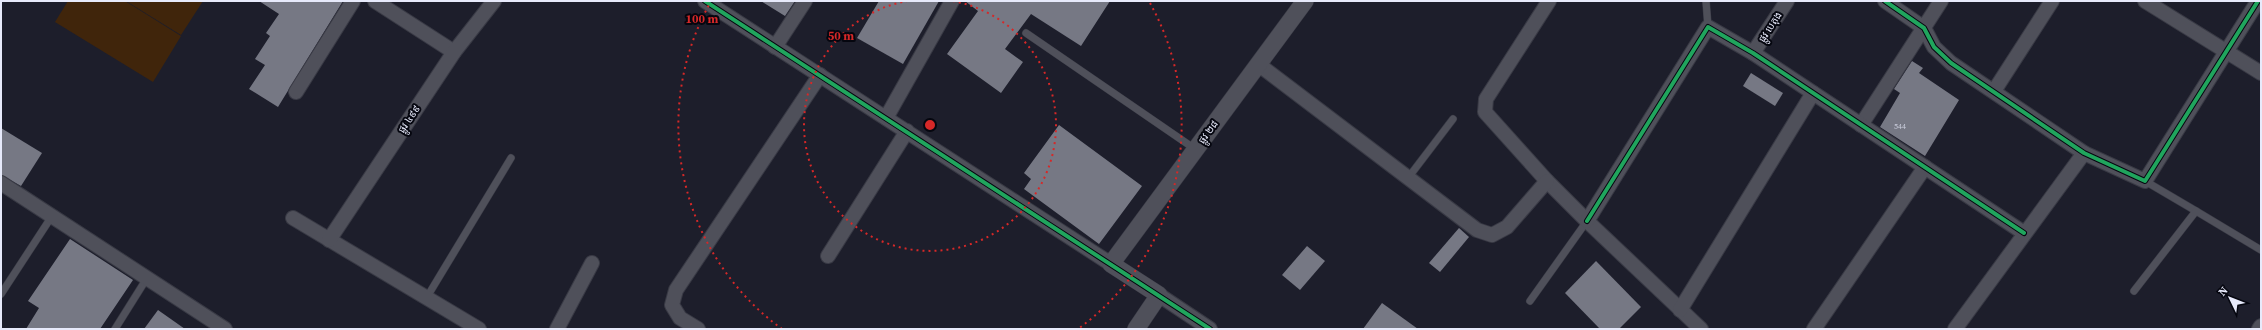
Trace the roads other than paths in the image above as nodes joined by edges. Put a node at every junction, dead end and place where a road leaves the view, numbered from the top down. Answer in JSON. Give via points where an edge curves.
{"nodes":[{"id":1,"x":353,"y":1,"type":"edge"},
{"id":2,"x":375,"y":1,"type":"edge"},
{"id":3,"x":494,"y":1,"type":"edge"},
{"id":4,"x":705,"y":1,"type":"edge"},
{"id":5,"x":805,"y":1,"type":"edge"},
{"id":6,"x":952,"y":1,"type":"edge"},
{"id":7,"x":1305,"y":1,"type":"edge"},
{"id":8,"x":1549,"y":1,"type":"edge"},
{"id":9,"x":1706,"y":1,"type":"edge"},
{"id":10,"x":1787,"y":1,"type":"edge"},
{"id":11,"x":1885,"y":1,"type":"edge"},
{"id":12,"x":1941,"y":1,"type":"edge"},
{"id":13,"x":2052,"y":1,"type":"edge"},
{"id":14,"x":2258,"y":1,"type":"edge"},
{"id":15,"x":2150,"y":2,"type":"edge"},
{"id":16,"x":1708,"y":27,"type":"junction"},
{"id":17,"x":1924,"y":28,"type":"junction"},
{"id":18,"x":1026,"y":33,"type":"dead end"},
{"id":19,"x":775,"y":47,"type":"junction"},
{"id":20,"x":2226,"y":50,"type":"junction"},
{"id":21,"x":454,"y":52,"type":"junction"},
{"id":22,"x":1753,"y":53,"type":"junction"},
{"id":23,"x":1258,"y":64,"type":"junction"},
{"id":24,"x":2261,"y":73,"type":"edge"},
{"id":25,"x":820,"y":75,"type":"junction"},
{"id":26,"x":1994,"y":91,"type":"junction"},
{"id":27,"x":296,"y":92,"type":"dead end"},
{"id":28,"x":1813,"y":93,"type":"junction"},
{"id":29,"x":886,"y":118,"type":"junction"},
{"id":30,"x":1453,"y":119,"type":"dead end"},
{"id":31,"x":1861,"y":125,"type":"junction"},
{"id":32,"x":907,"y":131,"type":"junction"},
{"id":33,"x":1196,"y":150,"type":"junction"},
{"id":34,"x":2084,"y":153,"type":"junction"},
{"id":35,"x":511,"y":158,"type":"dead end"},
{"id":36,"x":1926,"y":167,"type":"junction"},
{"id":37,"x":1408,"y":178,"type":"junction"},
{"id":38,"x":1547,"y":181,"type":"junction"},
{"id":39,"x":2145,"y":181,"type":"junction"},
{"id":40,"x":1,"y":183,"type":"edge"},
{"id":41,"x":2196,"y":211,"type":"junction"},
{"id":42,"x":52,"y":216,"type":"junction"},
{"id":43,"x":293,"y":218,"type":"dead end"},
{"id":44,"x":1587,"y":221,"type":"junction"},
{"id":45,"x":2024,"y":233,"type":"junction"},
{"id":46,"x":329,"y":240,"type":"junction"},
{"id":47,"x":2261,"y":250,"type":"edge"},
{"id":48,"x":828,"y":256,"type":"dead end"},
{"id":49,"x":592,"y":263,"type":"dead end"},
{"id":50,"x":1111,"y":264,"type":"junction"},
{"id":51,"x":147,"y":278,"type":"junction"},
{"id":52,"x":2134,"y":291,"type":"dead end"},
{"id":53,"x":1,"y":294,"type":"edge"},
{"id":54,"x":1159,"y":296,"type":"junction"},
{"id":55,"x":427,"y":297,"type":"junction"},
{"id":56,"x":1530,"y":301,"type":"dead end"},
{"id":57,"x":1680,"y":310,"type":"junction"},
{"id":58,"x":2261,"y":326,"type":"edge"},
{"id":59,"x":115,"y":329,"type":"edge"},
{"id":60,"x":225,"y":329,"type":"edge"},
{"id":61,"x":479,"y":329,"type":"edge"},
{"id":62,"x":557,"y":329,"type":"edge"},
{"id":63,"x":698,"y":329,"type":"edge"},
{"id":64,"x":1136,"y":329,"type":"edge"},
{"id":65,"x":1210,"y":329,"type":"edge"},
{"id":66,"x":1701,"y":329,"type":"edge"},
{"id":67,"x":1814,"y":329,"type":"edge"},
{"id":68,"x":1955,"y":329,"type":"edge"},
{"id":69,"x":2259,"y":329,"type":"edge"}],
"edges":[{"from":1,"to":27,"type":"street"},
{"from":2,"to":21,"type":"street"},
{"from":3,"to":21,"type":"street","name":"ផ្លូវ ៤៩៩"},
{"from":4,"to":19,"type":"street"},
{"from":5,"to":19,"type":"street"},
{"from":6,"to":29,"type":"street"},
{"from":7,"to":23,"type":"street","name":"ផ្លូវ ២៨"},
{"from":8,"to":38,"type":"street","via":[[1486,99],[1485,112]]},
{"from":9,"to":16,"type":"lane"},
{"from":10,"to":22,"type":"street","name":"ផ្លូវ បេតុង"},
{"from":11,"to":17,"type":"street"},
{"from":12,"to":17,"type":"street"},
{"from":13,"to":26,"type":"street"},
{"from":14,"to":20,"type":"street"},
{"from":15,"to":20,"type":"street"},
{"from":16,"to":22,"type":"street"},
{"from":16,"to":44,"type":"street"},
{"from":17,"to":26,"type":"street","via":[[1934,47],[1951,63]]},
{"from":17,"to":31,"type":"street"},
{"from":18,"to":33,"type":"lane"},
{"from":19,"to":25,"type":"street"},
{"from":20,"to":24,"type":"street"},
{"from":20,"to":39,"type":"street"},
{"from":21,"to":46,"type":"street","name":"ផ្លូវ ៤៩៩"},
{"from":22,"to":28,"type":"street"},
{"from":23,"to":33,"type":"street","name":"ផ្លូវ ២៨"},
{"from":23,"to":37,"type":"street"},
{"from":25,"to":29,"type":"street"},
{"from":25,"to":63,"type":"street","via":[[676,290],[672,305],[680,318]]},
{"from":26,"to":34,"type":"street"},
{"from":28,"to":31,"type":"street"},
{"from":28,"to":57,"type":"street"},
{"from":29,"to":32,"type":"street"},
{"from":30,"to":37,"type":"lane"},
{"from":31,"to":36,"type":"street"},
{"from":32,"to":48,"type":"street"},
{"from":32,"to":50,"type":"street"},
{"from":33,"to":50,"type":"street","name":"ផ្លូវ ២៨"},
{"from":34,"to":39,"type":"street"},
{"from":34,"to":45,"type":"street"},
{"from":35,"to":55,"type":"lane"},
{"from":36,"to":45,"type":"street"},
{"from":36,"to":67,"type":"street"},
{"from":37,"to":38,"type":"street","via":[[1477,230],[1492,235],[1507,226]]},
{"from":38,"to":44,"type":"street"},
{"from":39,"to":41,"type":"lane"},
{"from":40,"to":42,"type":"street"},
{"from":41,"to":47,"type":"lane"},
{"from":41,"to":52,"type":"lane"},
{"from":42,"to":51,"type":"street"},
{"from":42,"to":53,"type":"lane"},
{"from":43,"to":46,"type":"street"},
{"from":44,"to":56,"type":"lane"},
{"from":44,"to":57,"type":"street"},
{"from":45,"to":68,"type":"street"},
{"from":46,"to":55,"type":"street"},
{"from":49,"to":62,"type":"street"},
{"from":50,"to":54,"type":"street"},
{"from":51,"to":59,"type":"lane"},
{"from":51,"to":60,"type":"street"},
{"from":54,"to":64,"type":"street"},
{"from":54,"to":65,"type":"street"},
{"from":55,"to":61,"type":"street"},
{"from":57,"to":66,"type":"street"},
{"from":58,"to":69,"type":"street"}]}
